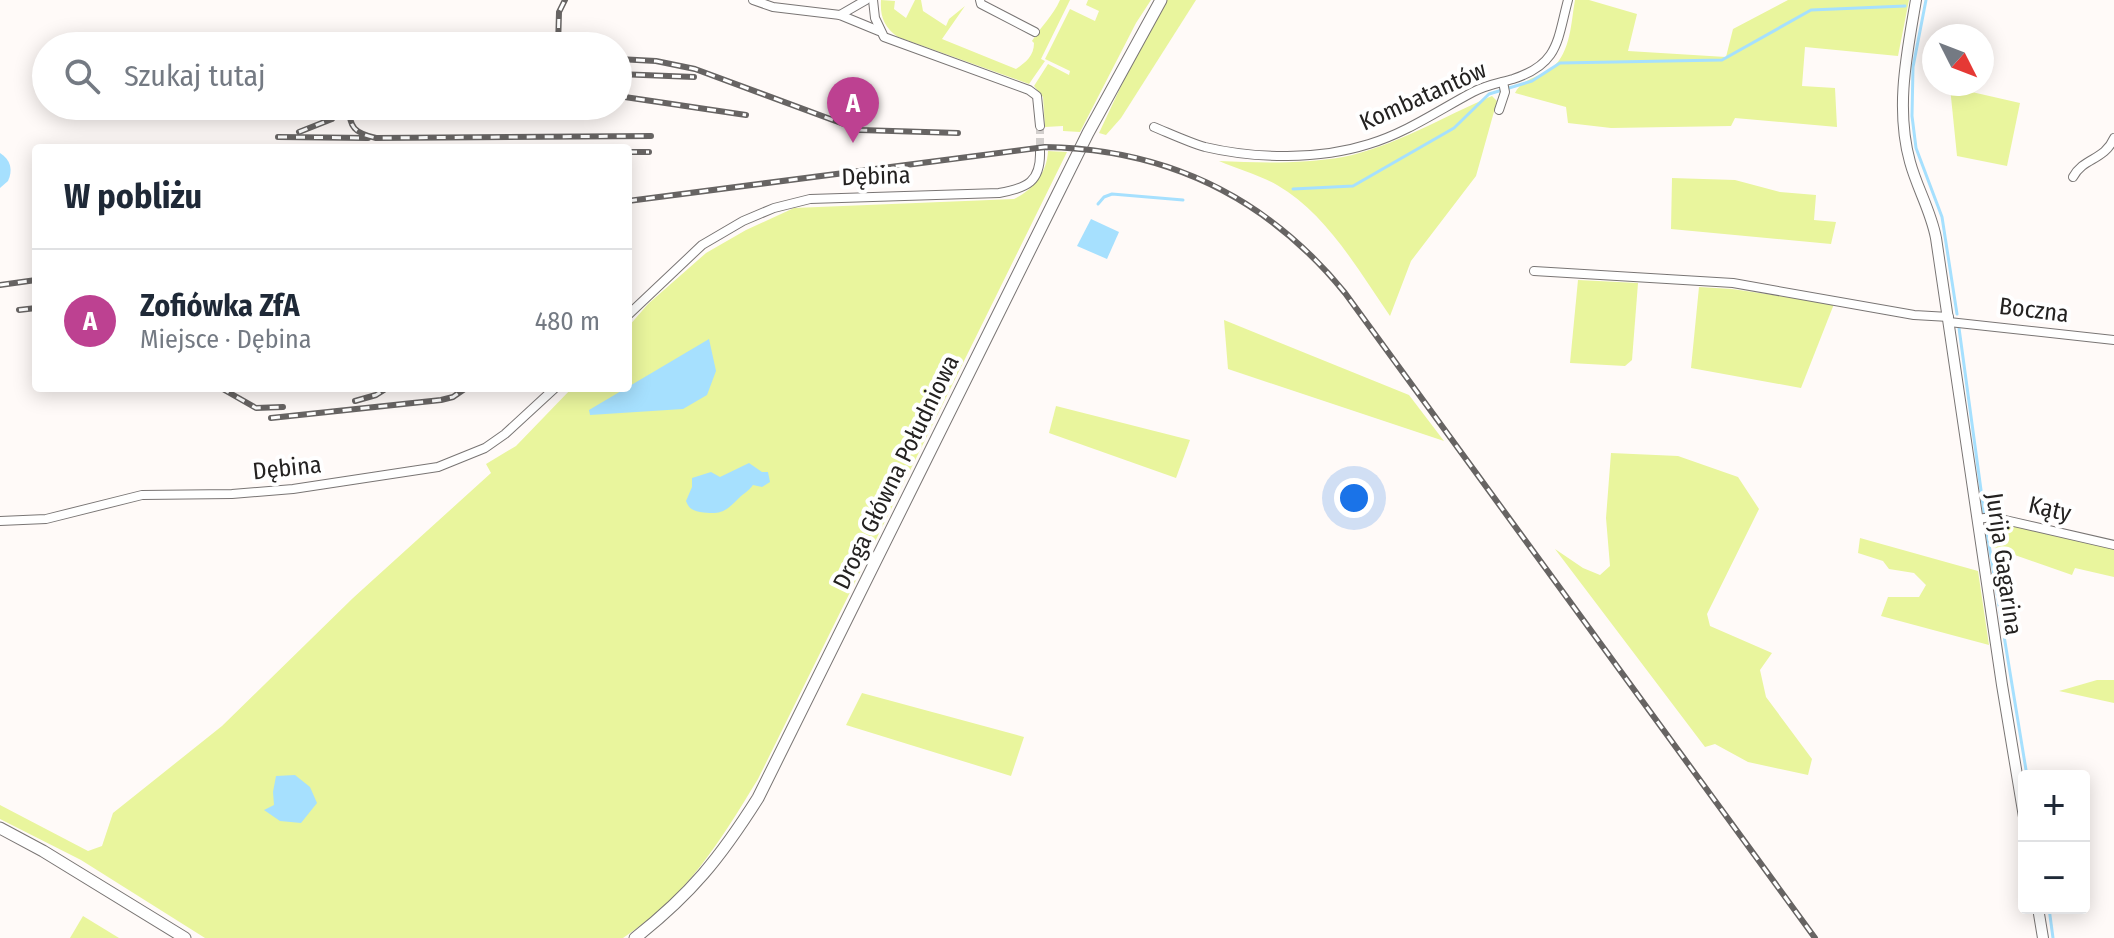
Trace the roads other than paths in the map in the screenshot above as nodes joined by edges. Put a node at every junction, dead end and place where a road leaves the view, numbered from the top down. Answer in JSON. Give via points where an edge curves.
{"nodes":[{"id":1,"x":753,"y":0,"type":"edge"},
{"id":2,"x":866,"y":0,"type":"edge"},
{"id":3,"x":873,"y":0,"type":"edge"},
{"id":4,"x":980,"y":0,"type":"edge"},
{"id":5,"x":1161,"y":0,"type":"edge"},
{"id":6,"x":1568,"y":0,"type":"edge"},
{"id":7,"x":1916,"y":0,"type":"edge"},
{"id":8,"x":840,"y":15,"type":"junction"},
{"id":9,"x":880,"y":31,"type":"junction"},
{"id":10,"x":1035,"y":32,"type":"dead end"},
{"id":11,"x":1504,"y":86,"type":"junction"},
{"id":12,"x":1499,"y":110,"type":"dead end"},
{"id":13,"x":1040,"y":126,"type":"tunnel mouth"},
{"id":14,"x":1154,"y":127,"type":"dead end"},
{"id":15,"x":2114,"y":138,"type":"edge"},
{"id":16,"x":1040,"y":151,"type":"tunnel mouth"},
{"id":17,"x":2073,"y":177,"type":"dead end"},
{"id":18,"x":1534,"y":271,"type":"dead end"},
{"id":19,"x":632,"y":311,"type":"edge"},
{"id":20,"x":1949,"y":319,"type":"junction"},
{"id":21,"x":2114,"y":340,"type":"edge"},
{"id":22,"x":551,"y":392,"type":"edge"},
{"id":23,"x":1977,"y":519,"type":"junction"},
{"id":24,"x":0,"y":521,"type":"edge"},
{"id":25,"x":2114,"y":545,"type":"edge"},
{"id":26,"x":2018,"y":779,"type":"edge"},
{"id":27,"x":0,"y":828,"type":"edge"},
{"id":28,"x":2039,"y":914,"type":"edge"},
{"id":29,"x":185,"y":938,"type":"edge"},
{"id":30,"x":635,"y":938,"type":"edge"},
{"id":31,"x":2043,"y":938,"type":"edge"}],
"edges":[{"from":1,"to":8,"type":"street"},
{"from":2,"to":8,"type":"street"},
{"from":3,"to":9,"type":"street"},
{"from":4,"to":10,"type":"street"},
{"from":5,"to":30,"type":"main road","name":"Droga Główna Południowa","via":[[1094,122],[758,798],[715,863]]},
{"from":6,"to":11,"type":"street","name":"Kombatantów","via":[[1552,55]]},
{"from":7,"to":20,"type":"street","name":"Jurija Gagarina","via":[[1903,117],[1908,158],[1934,225]]},
{"from":8,"to":9,"type":"street"},
{"from":9,"to":13,"type":"street","via":[[893,42],[1029,90],[1037,96]]},
{"from":11,"to":12,"type":"street"},
{"from":11,"to":14,"type":"street","name":"Kombatantów","via":[[1480,88],[1386,138],[1340,150],[1288,155],[1219,149]]},
{"from":15,"to":17,"type":"street","via":[[2107,153],[2077,169]]},
{"from":16,"to":19,"type":"street","name":"Dębina","via":[[1038,171],[1020,189],[810,199],[774,208],[702,245]]},
{"from":18,"to":20,"type":"street","via":[[1733,283]]},
{"from":20,"to":21,"type":"street","name":"Boczna"},
{"from":20,"to":23,"type":"street","name":"Jurija Gagarina"},
{"from":22,"to":24,"type":"street","name":"Dębina","via":[[485,448],[438,467],[293,489],[142,495],[46,519]]},
{"from":23,"to":25,"type":"street","name":"Kąty","via":[[1992,517]]},
{"from":23,"to":26,"type":"street","name":"Jurija Gagarina"},
{"from":27,"to":29,"type":"main road"},
{"from":28,"to":31,"type":"street"}]}
